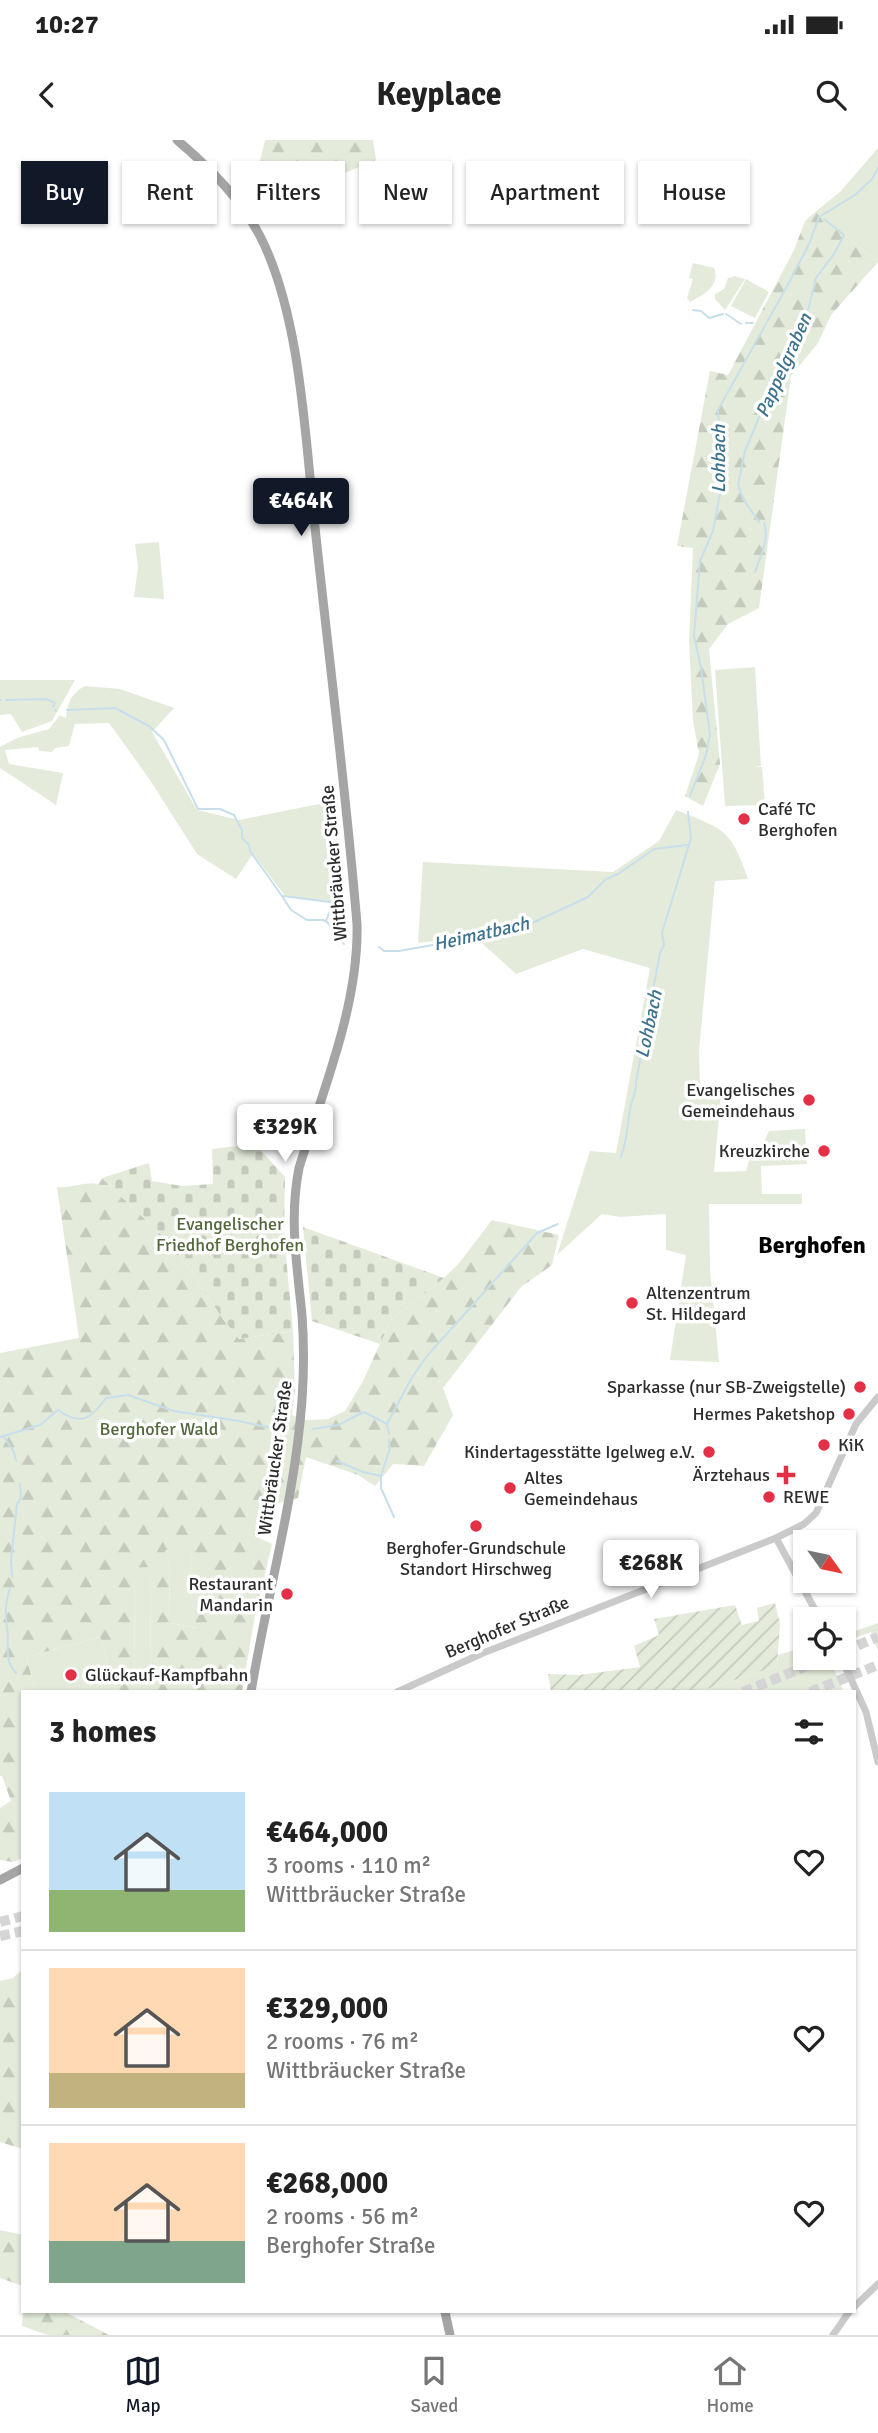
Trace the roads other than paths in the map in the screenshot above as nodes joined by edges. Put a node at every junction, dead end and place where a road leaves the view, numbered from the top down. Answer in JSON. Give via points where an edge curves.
{"nodes":[{"id":1,"x":177,"y":140,"type":"edge"},
{"id":2,"x":878,"y":1396,"type":"edge"},
{"id":3,"x":776,"y":1538,"type":"junction"},
{"id":4,"x":813,"y":1607,"type":"edge"},
{"id":5,"x":847,"y":1670,"type":"edge"},
{"id":6,"x":251,"y":1690,"type":"edge"},
{"id":7,"x":401,"y":1690,"type":"edge"},
{"id":8,"x":878,"y":1762,"type":"edge"},
{"id":9,"x":21,"y":1869,"type":"edge"},
{"id":10,"x":0,"y":1880,"type":"edge"},
{"id":11,"x":878,"y":2284,"type":"edge"},
{"id":12,"x":856,"y":2305,"type":"edge"},
{"id":13,"x":445,"y":2313,"type":"edge"},
{"id":14,"x":848,"y":2313,"type":"edge"},
{"id":15,"x":450,"y":2335,"type":"edge"},
{"id":16,"x":833,"y":2335,"type":"edge"}],
"edges":[{"from":1,"to":6,"type":"main road","name":"Wittbräucker Straße","via":[[223,184],[260,237],[290,328],[357,924],[354,983],[294,1196],[302,1399]]},
{"from":2,"to":3,"type":"street","name":"Berghofer Straße","via":[[856,1424],[816,1513]]},
{"from":3,"to":4,"type":"street"},
{"from":3,"to":7,"type":"street","name":"Berghofer Straße","via":[[482,1653]]},
{"from":5,"to":8,"type":"street","via":[[866,1712]]},
{"from":9,"to":10,"type":"main road"},
{"from":11,"to":12,"type":"street"},
{"from":13,"to":15,"type":"main road"},
{"from":14,"to":16,"type":"street"}]}
